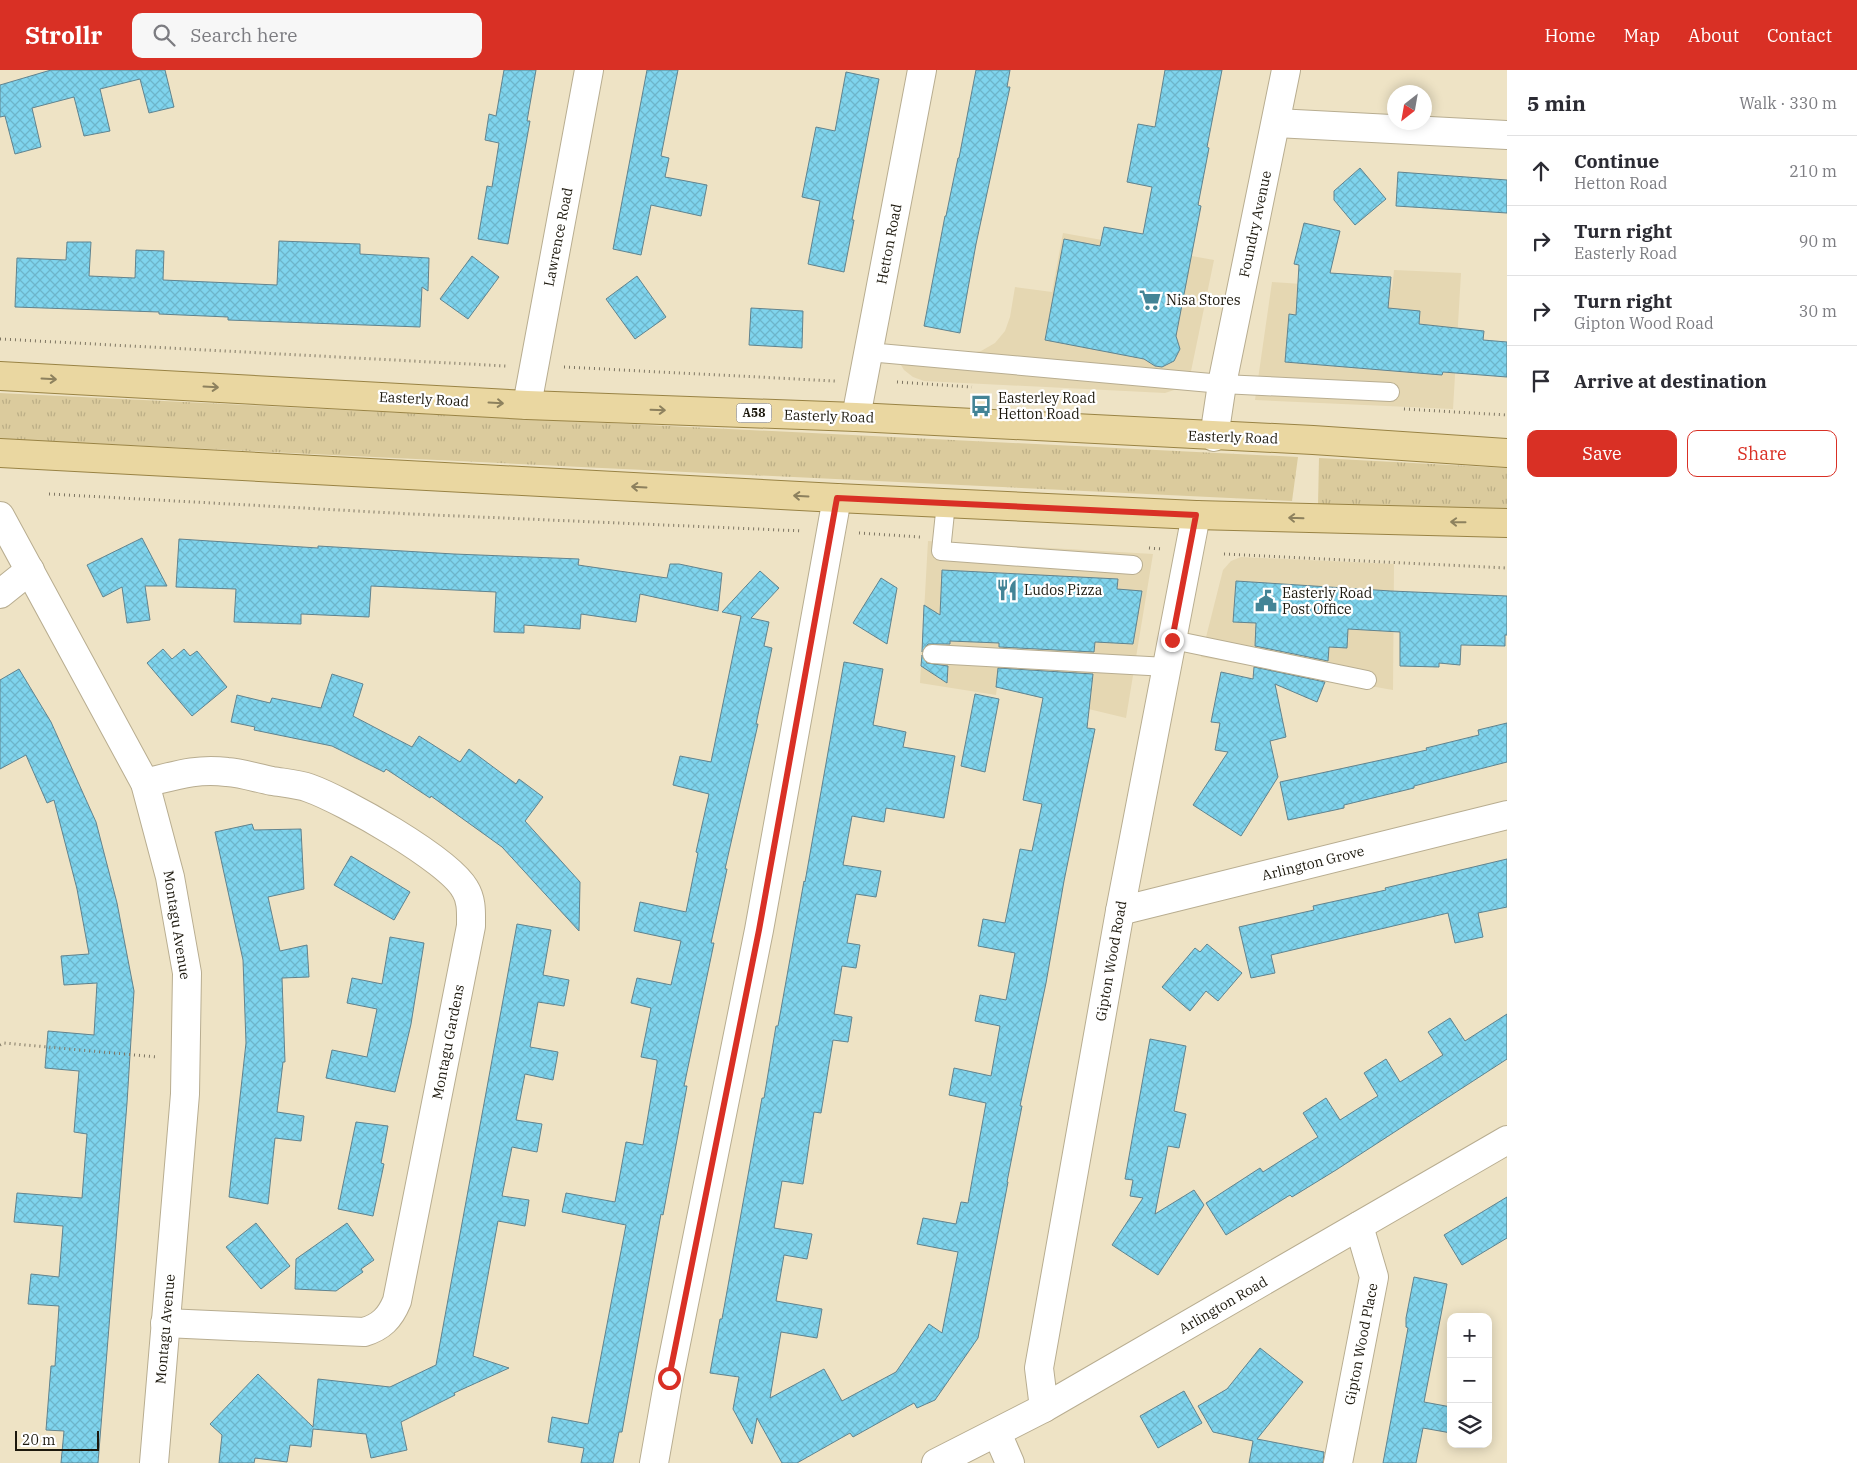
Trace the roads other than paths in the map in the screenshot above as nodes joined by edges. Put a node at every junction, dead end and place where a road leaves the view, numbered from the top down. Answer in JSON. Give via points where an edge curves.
{"nodes":[{"id":1,"x":590,"y":70,"type":"edge"},
{"id":2,"x":922,"y":70,"type":"edge"},
{"id":3,"x":1286,"y":70,"type":"edge"},
{"id":4,"x":1276,"y":123,"type":"junction"},
{"id":5,"x":1507,"y":135,"type":"edge"},
{"id":6,"x":868,"y":352,"type":"junction"},
{"id":7,"x":0,"y":376,"type":"edge"},
{"id":8,"x":1222,"y":384,"type":"junction"},
{"id":9,"x":1390,"y":392,"type":"dead end"},
{"id":10,"x":527,"y":405,"type":"junction"},
{"id":11,"x":856,"y":417,"type":"junction"},
{"id":12,"x":1214,"y":437,"type":"junction"},
{"id":13,"x":0,"y":453,"type":"edge"},
{"id":14,"x":1507,"y":453,"type":"edge"},
{"id":15,"x":837,"y":498,"type":"junction"},
{"id":16,"x":946,"y":503,"type":"junction"},
{"id":17,"x":1196,"y":515,"type":"junction"},
{"id":18,"x":0,"y":516,"type":"edge"},
{"id":19,"x":1507,"y":523,"type":"edge"},
{"id":20,"x":1133,"y":565,"type":"dead end"},
{"id":21,"x":30,"y":570,"type":"junction"},
{"id":22,"x":0,"y":594,"type":"edge"},
{"id":23,"x":1172,"y":640,"type":"junction"},
{"id":24,"x":932,"y":654,"type":"dead end"},
{"id":25,"x":1167,"y":667,"type":"junction"},
{"id":26,"x":1367,"y":680,"type":"dead end"},
{"id":27,"x":145,"y":783,"type":"junction"},
{"id":28,"x":1507,"y":814,"type":"edge"},
{"id":29,"x":1120,"y":911,"type":"junction"},
{"id":30,"x":1507,"y":1140,"type":"edge"},
{"id":31,"x":1360,"y":1226,"type":"junction"},
{"id":32,"x":165,"y":1322,"type":"junction"},
{"id":33,"x":1044,"y":1408,"type":"junction"},
{"id":34,"x":997,"y":1432,"type":"junction"},
{"id":35,"x":154,"y":1463,"type":"edge"},
{"id":36,"x":654,"y":1463,"type":"edge"},
{"id":37,"x":936,"y":1463,"type":"edge"},
{"id":38,"x":1010,"y":1463,"type":"edge"},
{"id":39,"x":1338,"y":1463,"type":"edge"}],
"edges":[{"from":1,"to":10,"type":"street","name":"Lawrence Road"},
{"from":2,"to":6,"type":"street","name":"Hetton Road"},
{"from":3,"to":4,"type":"street","name":"Foundry Avenue"},
{"from":4,"to":5,"type":"street"},
{"from":4,"to":8,"type":"street","name":"Foundry Avenue"},
{"from":6,"to":8,"type":"lane"},
{"from":6,"to":11,"type":"street","name":"Hetton Road"},
{"from":7,"to":10,"type":"main road","name":"Easterly Road","number":"A58","one_way":true},
{"from":8,"to":9,"type":"lane"},
{"from":8,"to":12,"type":"street","name":"Foundry Avenue"},
{"from":10,"to":11,"type":"main road","name":"Easterly Road","number":"A58","one_way":true},
{"from":11,"to":12,"type":"main road","name":"Easterly Road","number":"A58"},
{"from":12,"to":14,"type":"main road","name":"Easterly Road","number":"A58"},
{"from":15,"to":13,"type":"main road","one_way":true},
{"from":15,"to":16,"type":"main road"},
{"from":15,"to":36,"type":"street","via":[[759,930],[670,1368]]},
{"from":16,"to":17,"type":"main road"},
{"from":16,"to":20,"type":"lane","via":[[941,552]]},
{"from":19,"to":17,"type":"main road","one_way":true},
{"from":17,"to":23,"type":"street","name":"Gipton Wood Road"},
{"from":18,"to":21,"type":"street","name":"Montagu Avenue"},
{"from":21,"to":22,"type":"street"},
{"from":21,"to":27,"type":"street","name":"Montagu Avenue"},
{"from":23,"to":25,"type":"street","name":"Gipton Wood Road"},
{"from":23,"to":26,"type":"lane"},
{"from":24,"to":25,"type":"lane"},
{"from":25,"to":29,"type":"street","name":"Gipton Wood Road"},
{"from":27,"to":32,"type":"street","name":"Montagu Avenue","via":[[170,877],[187,972],[185,1094]]},
{"from":27,"to":32,"type":"street","name":"Montagu Gardens","via":[[191,771],[227,772],[309,788],[407,840],[456,875],[466,890],[471,908],[471,926],[392,1313],[375,1329],[364,1332]]},
{"from":28,"to":29,"type":"street","name":"Arlington Grove"},
{"from":29,"to":33,"type":"street","name":"Gipton Wood Road","via":[[1039,1368]]},
{"from":30,"to":31,"type":"street","name":"Arlington Road"},
{"from":31,"to":33,"type":"street","name":"Arlington Road"},
{"from":31,"to":39,"type":"street","name":"Gipton Wood Place","via":[[1374,1277]]},
{"from":32,"to":35,"type":"street","name":"Montagu Avenue"},
{"from":33,"to":34,"type":"street","name":"Arlington Road"},
{"from":34,"to":37,"type":"street","name":"Arlington Road"},
{"from":34,"to":38,"type":"street"}]}
